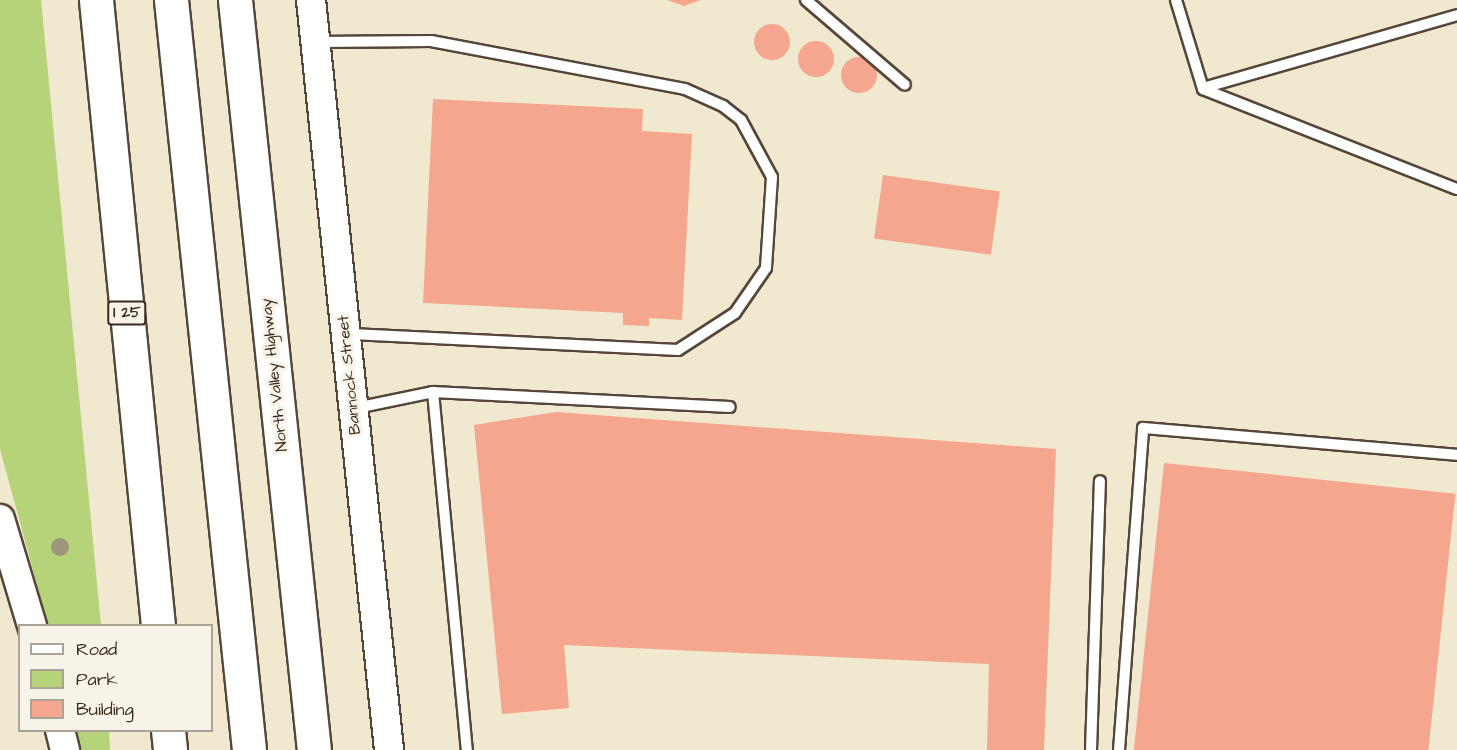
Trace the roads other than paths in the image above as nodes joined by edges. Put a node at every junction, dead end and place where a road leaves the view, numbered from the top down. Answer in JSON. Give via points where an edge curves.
{"nodes":[{"id":1,"x":96,"y":0,"type":"edge"},
{"id":2,"x":171,"y":0,"type":"edge"},
{"id":3,"x":235,"y":0,"type":"edge"},
{"id":4,"x":311,"y":0,"type":"edge"},
{"id":5,"x":806,"y":0,"type":"edge"},
{"id":6,"x":1176,"y":0,"type":"edge"},
{"id":7,"x":1457,"y":15,"type":"edge"},
{"id":8,"x":315,"y":42,"type":"junction"},
{"id":9,"x":905,"y":86,"type":"dead end"},
{"id":10,"x":1203,"y":88,"type":"junction"},
{"id":11,"x":1457,"y":189,"type":"edge"},
{"id":12,"x":345,"y":334,"type":"junction"},
{"id":13,"x":433,"y":392,"type":"junction"},
{"id":14,"x":730,"y":407,"type":"dead end"},
{"id":15,"x":352,"y":408,"type":"junction"},
{"id":16,"x":1457,"y":455,"type":"edge"},
{"id":17,"x":1100,"y":481,"type":"dead end"},
{"id":18,"x":0,"y":519,"type":"edge"},
{"id":19,"x":31,"y":624,"type":"edge"},
{"id":20,"x":158,"y":624,"type":"edge"},
{"id":21,"x":60,"y":732,"type":"edge"},
{"id":22,"x":168,"y":732,"type":"edge"},
{"id":23,"x":65,"y":750,"type":"edge"},
{"id":24,"x":170,"y":750,"type":"edge"},
{"id":25,"x":249,"y":750,"type":"edge"},
{"id":26,"x":314,"y":750,"type":"edge"},
{"id":27,"x":389,"y":750,"type":"edge"},
{"id":28,"x":467,"y":750,"type":"edge"},
{"id":29,"x":1091,"y":750,"type":"edge"},
{"id":30,"x":1119,"y":750,"type":"edge"}],
"edges":[{"from":1,"to":20,"type":"highway","number":"I 25"},
{"from":2,"to":25,"type":"highway"},
{"from":3,"to":26,"type":"highway","name":"North Valley Highway"},
{"from":4,"to":8,"type":"street","name":"Bannock Street"},
{"from":5,"to":9,"type":"lane"},
{"from":6,"to":10,"type":"lane"},
{"from":7,"to":10,"type":"lane"},
{"from":8,"to":12,"type":"street","name":"Bannock Street"},
{"from":8,"to":12,"type":"lane","via":[[431,41],[685,89],[723,106],[741,120],[772,177],[766,268],[735,313],[678,350]]},
{"from":10,"to":11,"type":"lane"},
{"from":12,"to":15,"type":"street","name":"Bannock Street"},
{"from":13,"to":14,"type":"lane"},
{"from":13,"to":15,"type":"lane"},
{"from":13,"to":28,"type":"lane"},
{"from":15,"to":27,"type":"street","name":"Bannock Street"},
{"from":16,"to":30,"type":"lane","via":[[1143,428]]},
{"from":17,"to":29,"type":"lane"},
{"from":18,"to":19,"type":"street"},
{"from":21,"to":23,"type":"street"},
{"from":22,"to":24,"type":"highway"}]}
